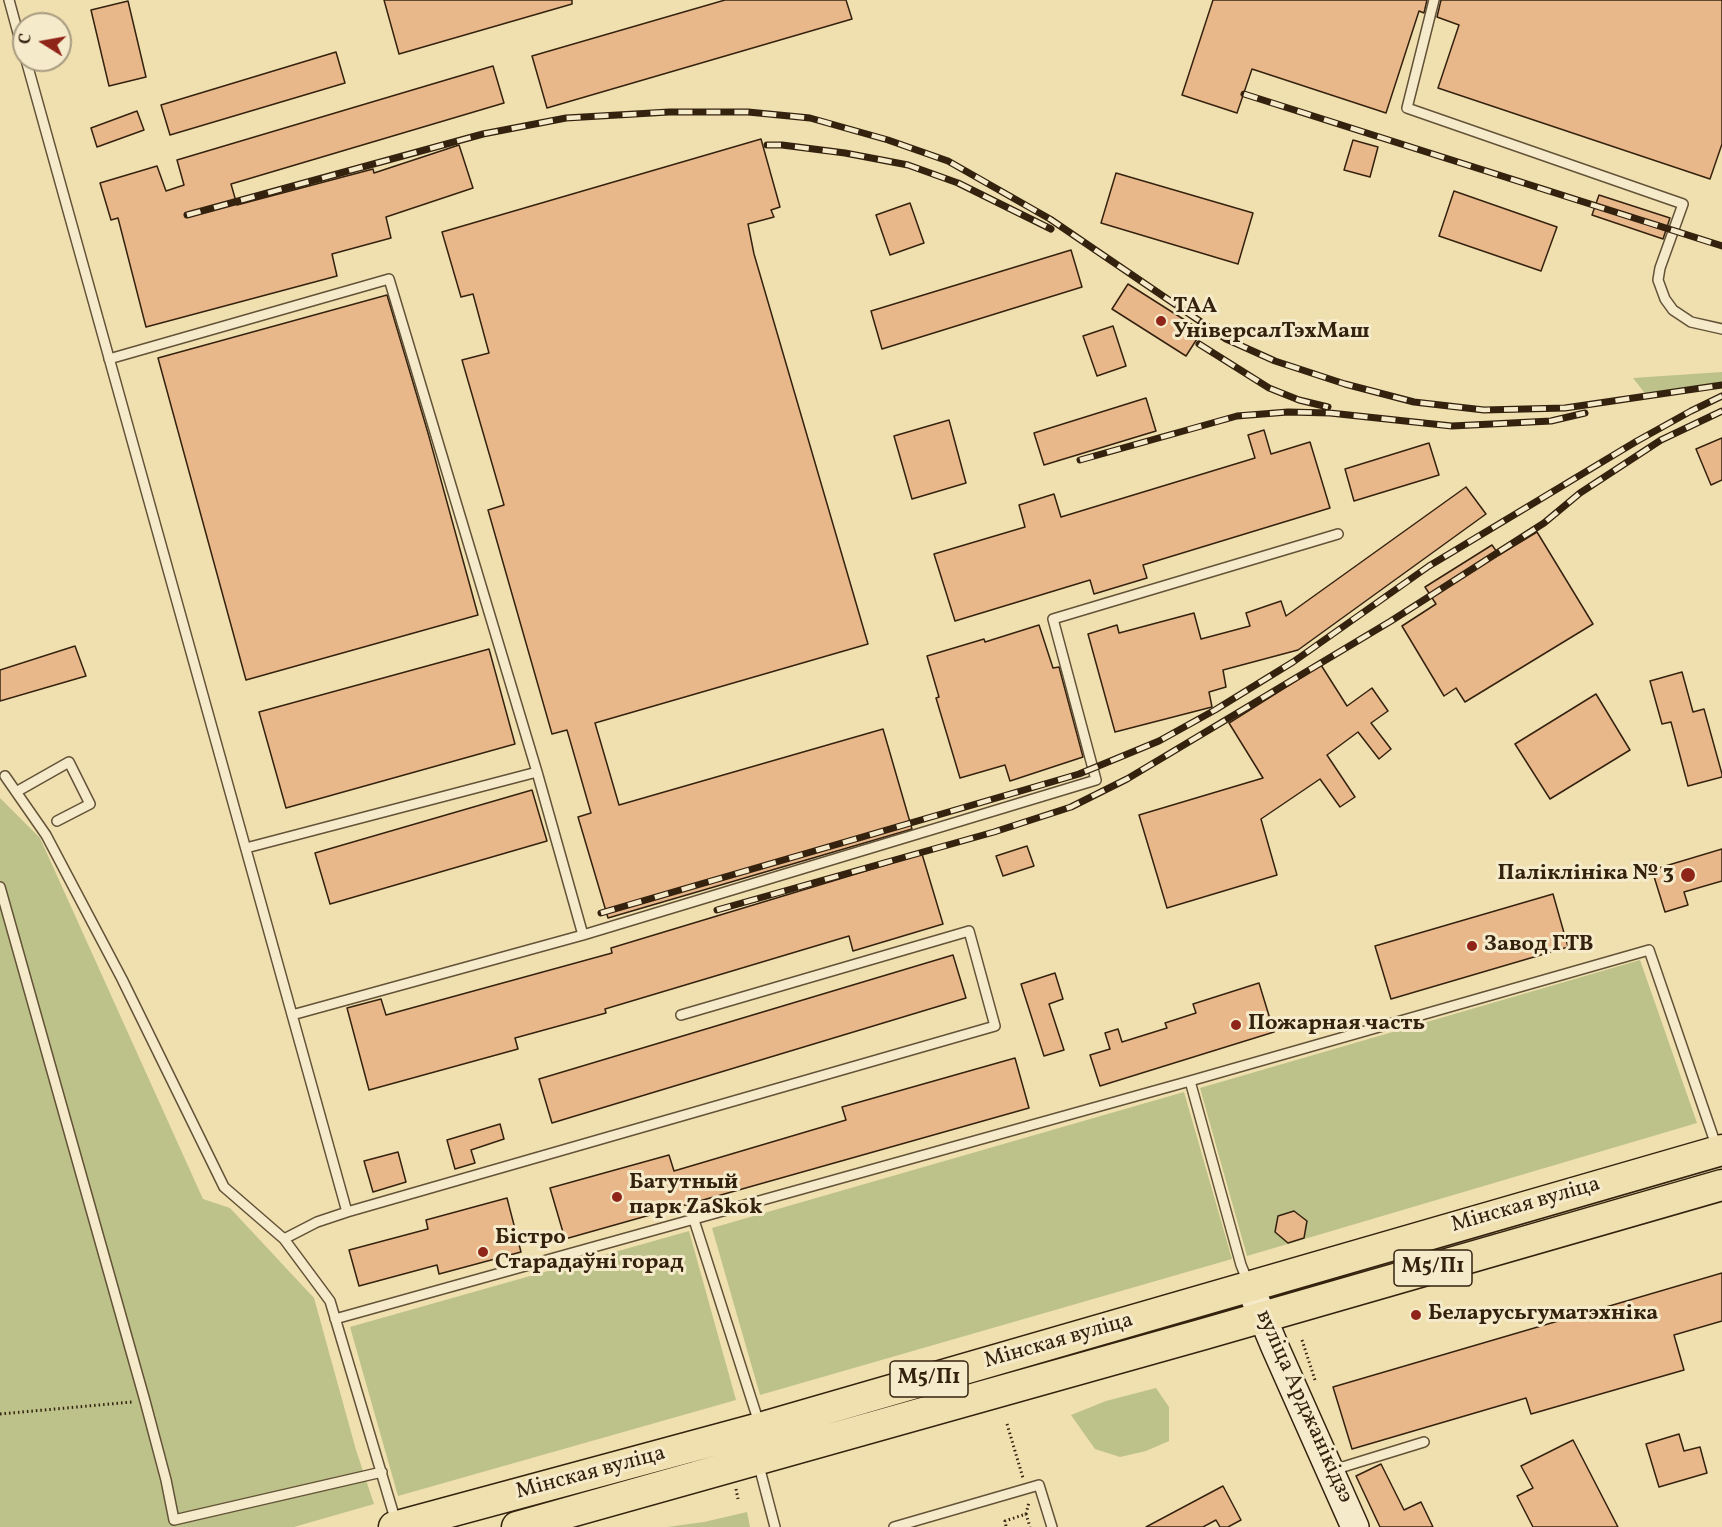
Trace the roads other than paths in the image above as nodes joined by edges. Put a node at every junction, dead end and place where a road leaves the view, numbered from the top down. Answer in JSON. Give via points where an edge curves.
{"nodes":[{"id":1,"x":1434,"y":0,"type":"edge"},
{"id":2,"x":29,"y":72,"type":"edge"},
{"id":3,"x":1722,"y":329,"type":"edge"},
{"id":4,"x":109,"y":359,"type":"junction"},
{"id":5,"x":1338,"y":534,"type":"dead end"},
{"id":6,"x":537,"y":772,"type":"junction"},
{"id":7,"x":6,"y":777,"type":"dead end"},
{"id":8,"x":16,"y":792,"type":"junction"},
{"id":9,"x":57,"y":821,"type":"dead end"},
{"id":10,"x":246,"y":848,"type":"junction"},
{"id":11,"x":0,"y":887,"type":"edge"},
{"id":12,"x":583,"y":936,"type":"junction"},
{"id":13,"x":292,"y":1015,"type":"junction"},
{"id":14,"x":681,"y":1015,"type":"dead end"},
{"id":15,"x":1190,"y":1081,"type":"junction"},
{"id":16,"x":1720,"y":1161,"type":"edge"},
{"id":17,"x":347,"y":1212,"type":"junction"},
{"id":18,"x":694,"y":1220,"type":"junction"},
{"id":19,"x":284,"y":1239,"type":"junction"},
{"id":20,"x":1250,"y":1287,"type":"junction"},
{"id":21,"x":1262,"y":1317,"type":"junction"},
{"id":22,"x":335,"y":1319,"type":"junction"},
{"id":23,"x":760,"y":1428,"type":"junction"},
{"id":24,"x":1424,"y":1442,"type":"dead end"},
{"id":25,"x":758,"y":1460,"type":"junction"},
{"id":26,"x":1330,"y":1471,"type":"junction"},
{"id":27,"x":382,"y":1472,"type":"junction"},
{"id":28,"x":521,"y":1493,"type":"junction"},
{"id":29,"x":525,"y":1525,"type":"edge"},
{"id":30,"x":396,"y":1527,"type":"edge"},
{"id":31,"x":775,"y":1527,"type":"edge"},
{"id":32,"x":894,"y":1527,"type":"edge"},
{"id":33,"x":1052,"y":1527,"type":"edge"},
{"id":34,"x":1355,"y":1527,"type":"edge"}],
"edges":[{"from":1,"to":3,"type":"lane","via":[[1407,108],[1683,204],[1658,280],[1673,310],[1691,322]]},
{"from":2,"to":4,"type":"lane"},
{"from":4,"to":6,"type":"lane","via":[[389,279]]},
{"from":4,"to":10,"type":"lane"},
{"from":5,"to":12,"type":"lane","via":[[1053,619],[1096,780]]},
{"from":6,"to":10,"type":"lane"},
{"from":6,"to":12,"type":"lane"},
{"from":7,"to":8,"type":"lane"},
{"from":8,"to":9,"type":"lane","via":[[69,762],[90,804]]},
{"from":8,"to":19,"type":"lane","via":[[63,866],[224,1187]]},
{"from":10,"to":13,"type":"lane"},
{"from":11,"to":27,"type":"lane","via":[[146,1401],[174,1520]]},
{"from":12,"to":13,"type":"lane"},
{"from":13,"to":17,"type":"lane"},
{"from":14,"to":17,"type":"lane","via":[[969,931],[995,1026]]},
{"from":15,"to":16,"type":"lane","via":[[1649,950]]},
{"from":15,"to":18,"type":"lane"},
{"from":15,"to":20,"type":"lane"},
{"from":16,"to":20,"type":"main road","name":"Мінская вуліца","number":"М5/П1"},
{"from":16,"to":21,"type":"main road","name":"Мінская вуліца","number":"М5/П1"},
{"from":17,"to":19,"type":"lane"},
{"from":18,"to":22,"type":"lane"},
{"from":18,"to":23,"type":"lane"},
{"from":19,"to":22,"type":"lane","via":[[330,1301]]},
{"from":20,"to":21,"type":"main road","name":"вуліца Арджанікідзэ"},
{"from":20,"to":23,"type":"main road","name":"Мінская вуліца","number":"М5/П1"},
{"from":21,"to":25,"type":"main road","name":"Мінская вуліца","number":"М5/П1"},
{"from":21,"to":26,"type":"main road","name":"вуліца Арджанікідзэ"},
{"from":22,"to":27,"type":"lane"},
{"from":23,"to":28,"type":"main road","name":"Мінская вуліца","number":"М5/П1"},
{"from":24,"to":26,"type":"lane"},
{"from":25,"to":29,"type":"main road","name":"Мінская вуліца","number":"М5/П1"},
{"from":25,"to":31,"type":"lane"},
{"from":26,"to":34,"type":"main road","name":"вуліца Арджанікідзэ"},
{"from":27,"to":30,"type":"lane"},
{"from":28,"to":29,"type":"main road","via":[[516,1507]]},
{"from":28,"to":30,"type":"main road","name":"Мінская вуліца","number":"М5/П1"},
{"from":32,"to":33,"type":"lane","via":[[1039,1485]]}]}
